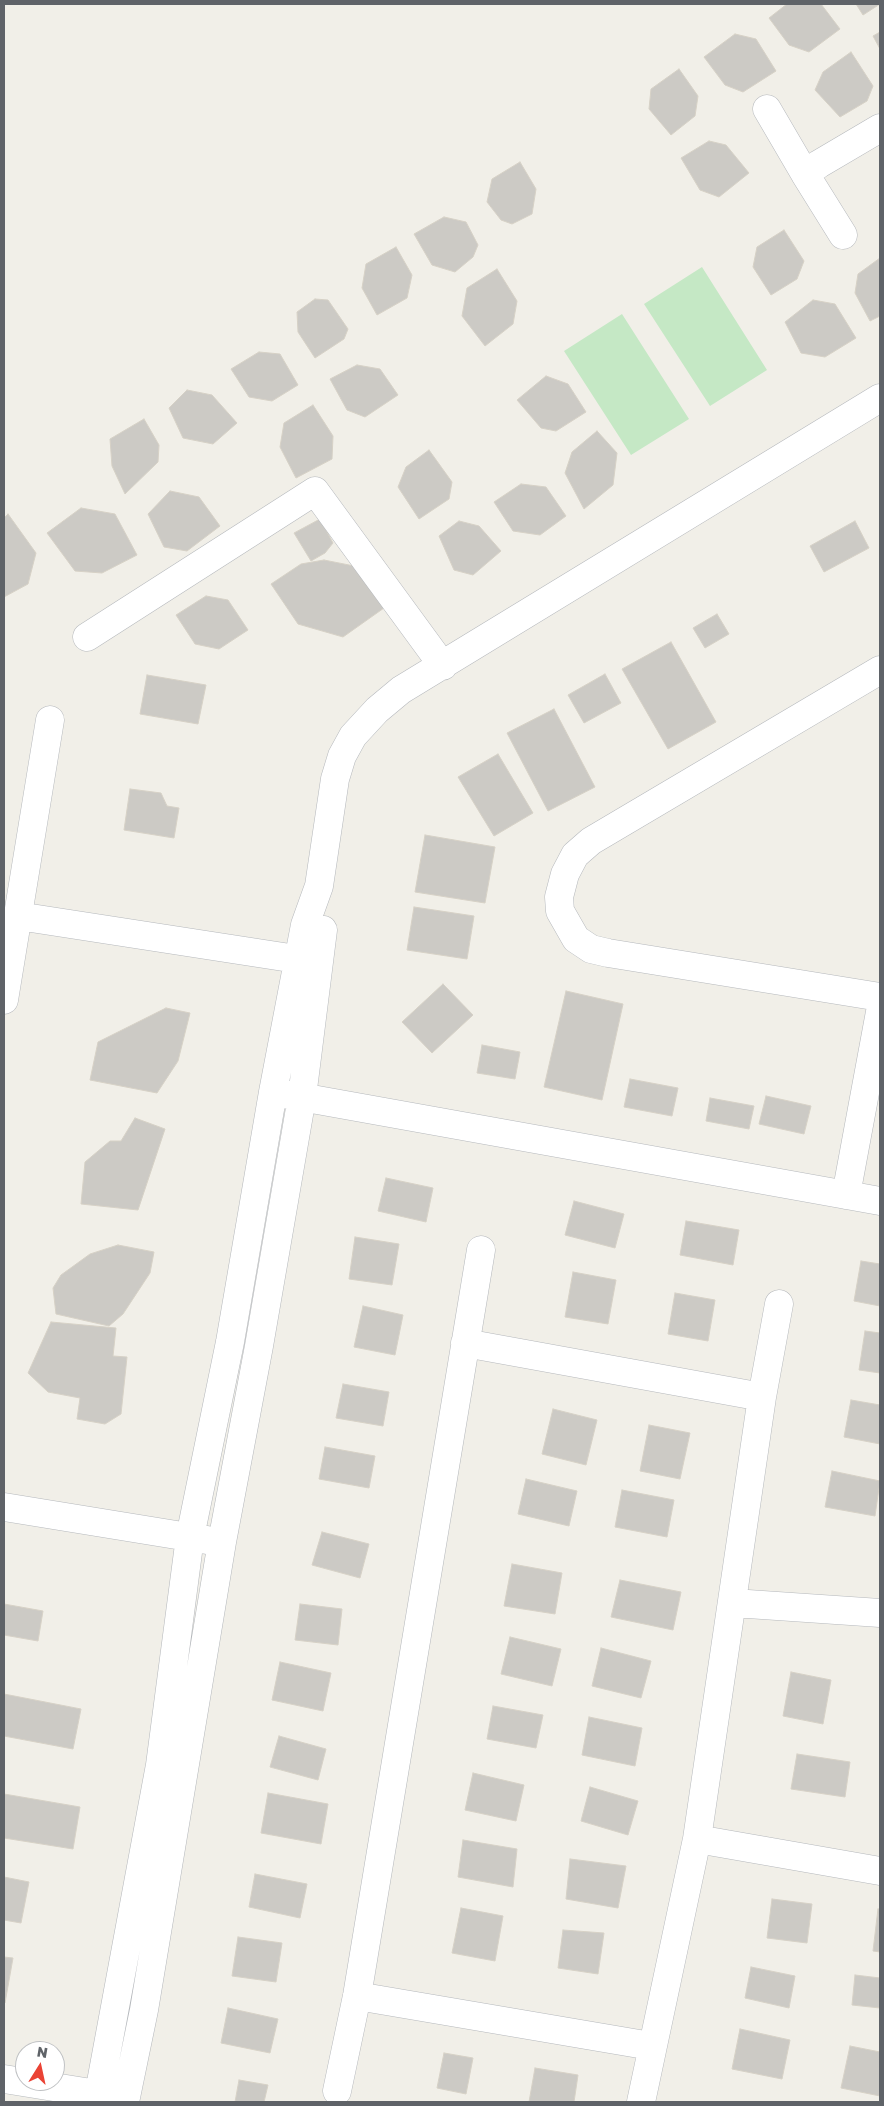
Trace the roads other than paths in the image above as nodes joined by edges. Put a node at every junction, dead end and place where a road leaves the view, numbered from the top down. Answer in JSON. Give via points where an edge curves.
{"nodes":[{"id":1,"x":767,"y":110,"type":"dead end"},
{"id":2,"x":880,"y":128,"type":"edge"},
{"id":3,"x":806,"y":174,"type":"junction"},
{"id":4,"x":843,"y":235,"type":"dead end"},
{"id":5,"x":880,"y":398,"type":"edge"},
{"id":6,"x":87,"y":637,"type":"dead end"},
{"id":7,"x":442,"y":666,"type":"junction"},
{"id":8,"x":880,"y":670,"type":"edge"},
{"id":9,"x":50,"y":720,"type":"dead end"},
{"id":10,"x":18,"y":916,"type":"junction"},
{"id":11,"x":308,"y":960,"type":"junction"},
{"id":12,"x":880,"y":997,"type":"edge"},
{"id":13,"x":4,"y":1000,"type":"edge"},
{"id":14,"x":880,"y":1012,"type":"edge"},
{"id":15,"x":273,"y":1092,"type":"junction"},
{"id":16,"x":302,"y":1096,"type":"junction"},
{"id":17,"x":846,"y":1195,"type":"junction"},
{"id":18,"x":880,"y":1201,"type":"edge"},
{"id":19,"x":481,"y":1250,"type":"dead end"},
{"id":20,"x":779,"y":1304,"type":"dead end"},
{"id":21,"x":465,"y":1343,"type":"junction"},
{"id":22,"x":762,"y":1397,"type":"junction"},
{"id":23,"x":4,"y":1508,"type":"edge"},
{"id":24,"x":190,"y":1537,"type":"junction"},
{"id":25,"x":222,"y":1542,"type":"junction"},
{"id":26,"x":733,"y":1603,"type":"junction"},
{"id":27,"x":880,"y":1613,"type":"edge"},
{"id":28,"x":697,"y":1839,"type":"junction"},
{"id":29,"x":880,"y":1871,"type":"edge"},
{"id":30,"x":357,"y":1996,"type":"junction"},
{"id":31,"x":651,"y":2046,"type":"junction"},
{"id":32,"x":4,"y":2079,"type":"edge"},
{"id":33,"x":337,"y":2091,"type":"dead end"},
{"id":34,"x":99,"y":2098,"type":"edge"},
{"id":35,"x":126,"y":2101,"type":"edge"},
{"id":36,"x":641,"y":2102,"type":"edge"}],
"edges":[{"from":1,"to":3,"type":"street"},
{"from":2,"to":3,"type":"street"},
{"from":3,"to":4,"type":"street"},
{"from":5,"to":7,"type":"street"},
{"from":6,"to":7,"type":"street","via":[[315,491]]},
{"from":7,"to":11,"type":"street","via":[[401,690],[377,710],[345,749],[335,778],[319,886],[323,927]]},
{"from":8,"to":12,"type":"street","via":[[591,841],[575,855],[559,896],[560,911],[576,939],[591,949]]},
{"from":9,"to":10,"type":"street"},
{"from":10,"to":11,"type":"street"},
{"from":10,"to":13,"type":"street"},
{"from":11,"to":15,"type":"street"},
{"from":11,"to":16,"type":"street"},
{"from":14,"to":17,"type":"street"},
{"from":15,"to":16,"type":"street"},
{"from":15,"to":24,"type":"street","via":[[230,1342]]},
{"from":16,"to":17,"type":"street"},
{"from":16,"to":25,"type":"street"},
{"from":17,"to":18,"type":"street"},
{"from":19,"to":21,"type":"street"},
{"from":20,"to":22,"type":"street"},
{"from":21,"to":22,"type":"street"},
{"from":21,"to":30,"type":"street"},
{"from":22,"to":26,"type":"street"},
{"from":23,"to":24,"type":"street"},
{"from":24,"to":25,"type":"street"},
{"from":24,"to":34,"type":"street","via":[[160,1765]]},
{"from":25,"to":35,"type":"street"},
{"from":26,"to":27,"type":"street"},
{"from":26,"to":28,"type":"street"},
{"from":28,"to":29,"type":"street"},
{"from":28,"to":31,"type":"street"},
{"from":30,"to":31,"type":"street"},
{"from":30,"to":33,"type":"street"},
{"from":31,"to":36,"type":"street"},
{"from":32,"to":34,"type":"street"},
{"from":34,"to":35,"type":"street"}]}
